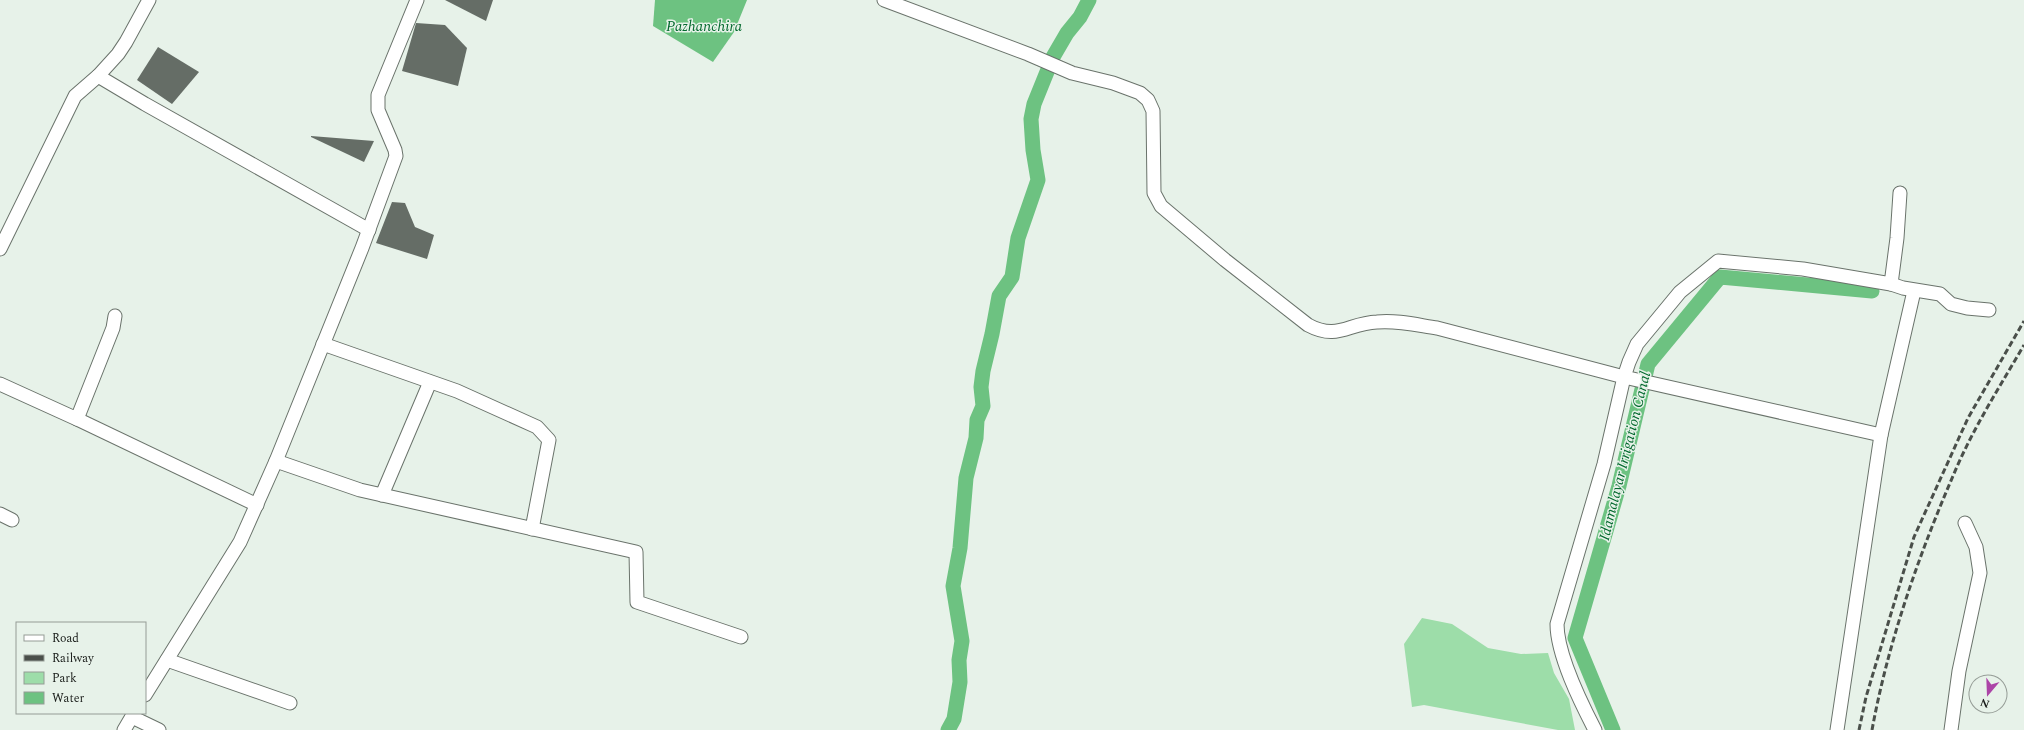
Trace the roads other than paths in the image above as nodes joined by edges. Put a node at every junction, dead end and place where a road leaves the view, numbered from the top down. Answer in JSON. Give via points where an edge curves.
{"nodes":[{"id":1,"x":149,"y":0,"type":"edge"},
{"id":2,"x":417,"y":0,"type":"edge"},
{"id":3,"x":884,"y":0,"type":"edge"},
{"id":4,"x":98,"y":76,"type":"junction"},
{"id":5,"x":1900,"y":194,"type":"dead end"},
{"id":6,"x":369,"y":230,"type":"junction"},
{"id":7,"x":0,"y":249,"type":"edge"},
{"id":8,"x":1891,"y":284,"type":"junction"},
{"id":9,"x":1914,"y":291,"type":"junction"},
{"id":10,"x":1989,"y":310,"type":"dead end"},
{"id":11,"x":115,"y":316,"type":"dead end"},
{"id":12,"x":323,"y":344,"type":"junction"},
{"id":13,"x":1624,"y":377,"type":"junction"},
{"id":14,"x":430,"y":382,"type":"junction"},
{"id":15,"x":0,"y":384,"type":"edge"},
{"id":16,"x":77,"y":419,"type":"junction"},
{"id":17,"x":1881,"y":436,"type":"junction"},
{"id":18,"x":276,"y":461,"type":"junction"},
{"id":19,"x":382,"y":495,"type":"junction"},
{"id":20,"x":257,"y":505,"type":"junction"},
{"id":21,"x":0,"y":514,"type":"edge"},
{"id":22,"x":12,"y":520,"type":"dead end"},
{"id":23,"x":1965,"y":523,"type":"dead end"},
{"id":24,"x":532,"y":529,"type":"junction"},
{"id":25,"x":741,"y":637,"type":"dead end"},
{"id":26,"x":167,"y":660,"type":"junction"},
{"id":27,"x":146,"y":694,"type":"edge"},
{"id":28,"x":290,"y":703,"type":"dead end"},
{"id":29,"x":133,"y":715,"type":"edge"},
{"id":30,"x":124,"y":730,"type":"edge"},
{"id":31,"x":159,"y":730,"type":"edge"},
{"id":32,"x":1595,"y":730,"type":"edge"},
{"id":33,"x":1837,"y":730,"type":"edge"},
{"id":34,"x":1951,"y":730,"type":"edge"}],
"edges":[{"from":1,"to":4,"type":"street","via":[[126,42]]},
{"from":2,"to":6,"type":"street","via":[[378,95],[378,110],[396,156]]},
{"from":3,"to":13,"type":"street","via":[[1060,68],[1140,93],[1148,100],[1153,111],[1154,193],[1161,206],[1308,325],[1321,332],[1337,332],[1356,325],[1377,322],[1406,323],[1436,328]]},
{"from":4,"to":6,"type":"street"},
{"from":4,"to":7,"type":"street","via":[[75,96]]},
{"from":5,"to":8,"type":"street"},
{"from":6,"to":12,"type":"street"},
{"from":8,"to":9,"type":"street"},
{"from":8,"to":13,"type":"street","via":[[1802,269],[1718,261],[1680,292],[1637,344]]},
{"from":9,"to":10,"type":"street","via":[[1940,294],[1951,304]]},
{"from":9,"to":17,"type":"street"},
{"from":11,"to":16,"type":"street","via":[[113,328]]},
{"from":12,"to":14,"type":"street"},
{"from":12,"to":18,"type":"street"},
{"from":13,"to":17,"type":"street"},
{"from":13,"to":32,"type":"street","via":[[1604,464],[1557,624],[1563,654]]},
{"from":14,"to":19,"type":"street"},
{"from":14,"to":24,"type":"street","via":[[537,426],[549,440]]},
{"from":15,"to":16,"type":"street"},
{"from":16,"to":20,"type":"street"},
{"from":17,"to":33,"type":"street"},
{"from":18,"to":19,"type":"street"},
{"from":18,"to":20,"type":"street"},
{"from":19,"to":24,"type":"street"},
{"from":20,"to":26,"type":"street","via":[[225,569]]},
{"from":21,"to":22,"type":"street"},
{"from":23,"to":34,"type":"street","via":[[1976,546],[1980,573],[1959,671]]},
{"from":24,"to":25,"type":"street","via":[[636,552],[637,602]]},
{"from":26,"to":27,"type":"street"},
{"from":26,"to":28,"type":"street"},
{"from":29,"to":30,"type":"street"},
{"from":29,"to":31,"type":"street"}]}
